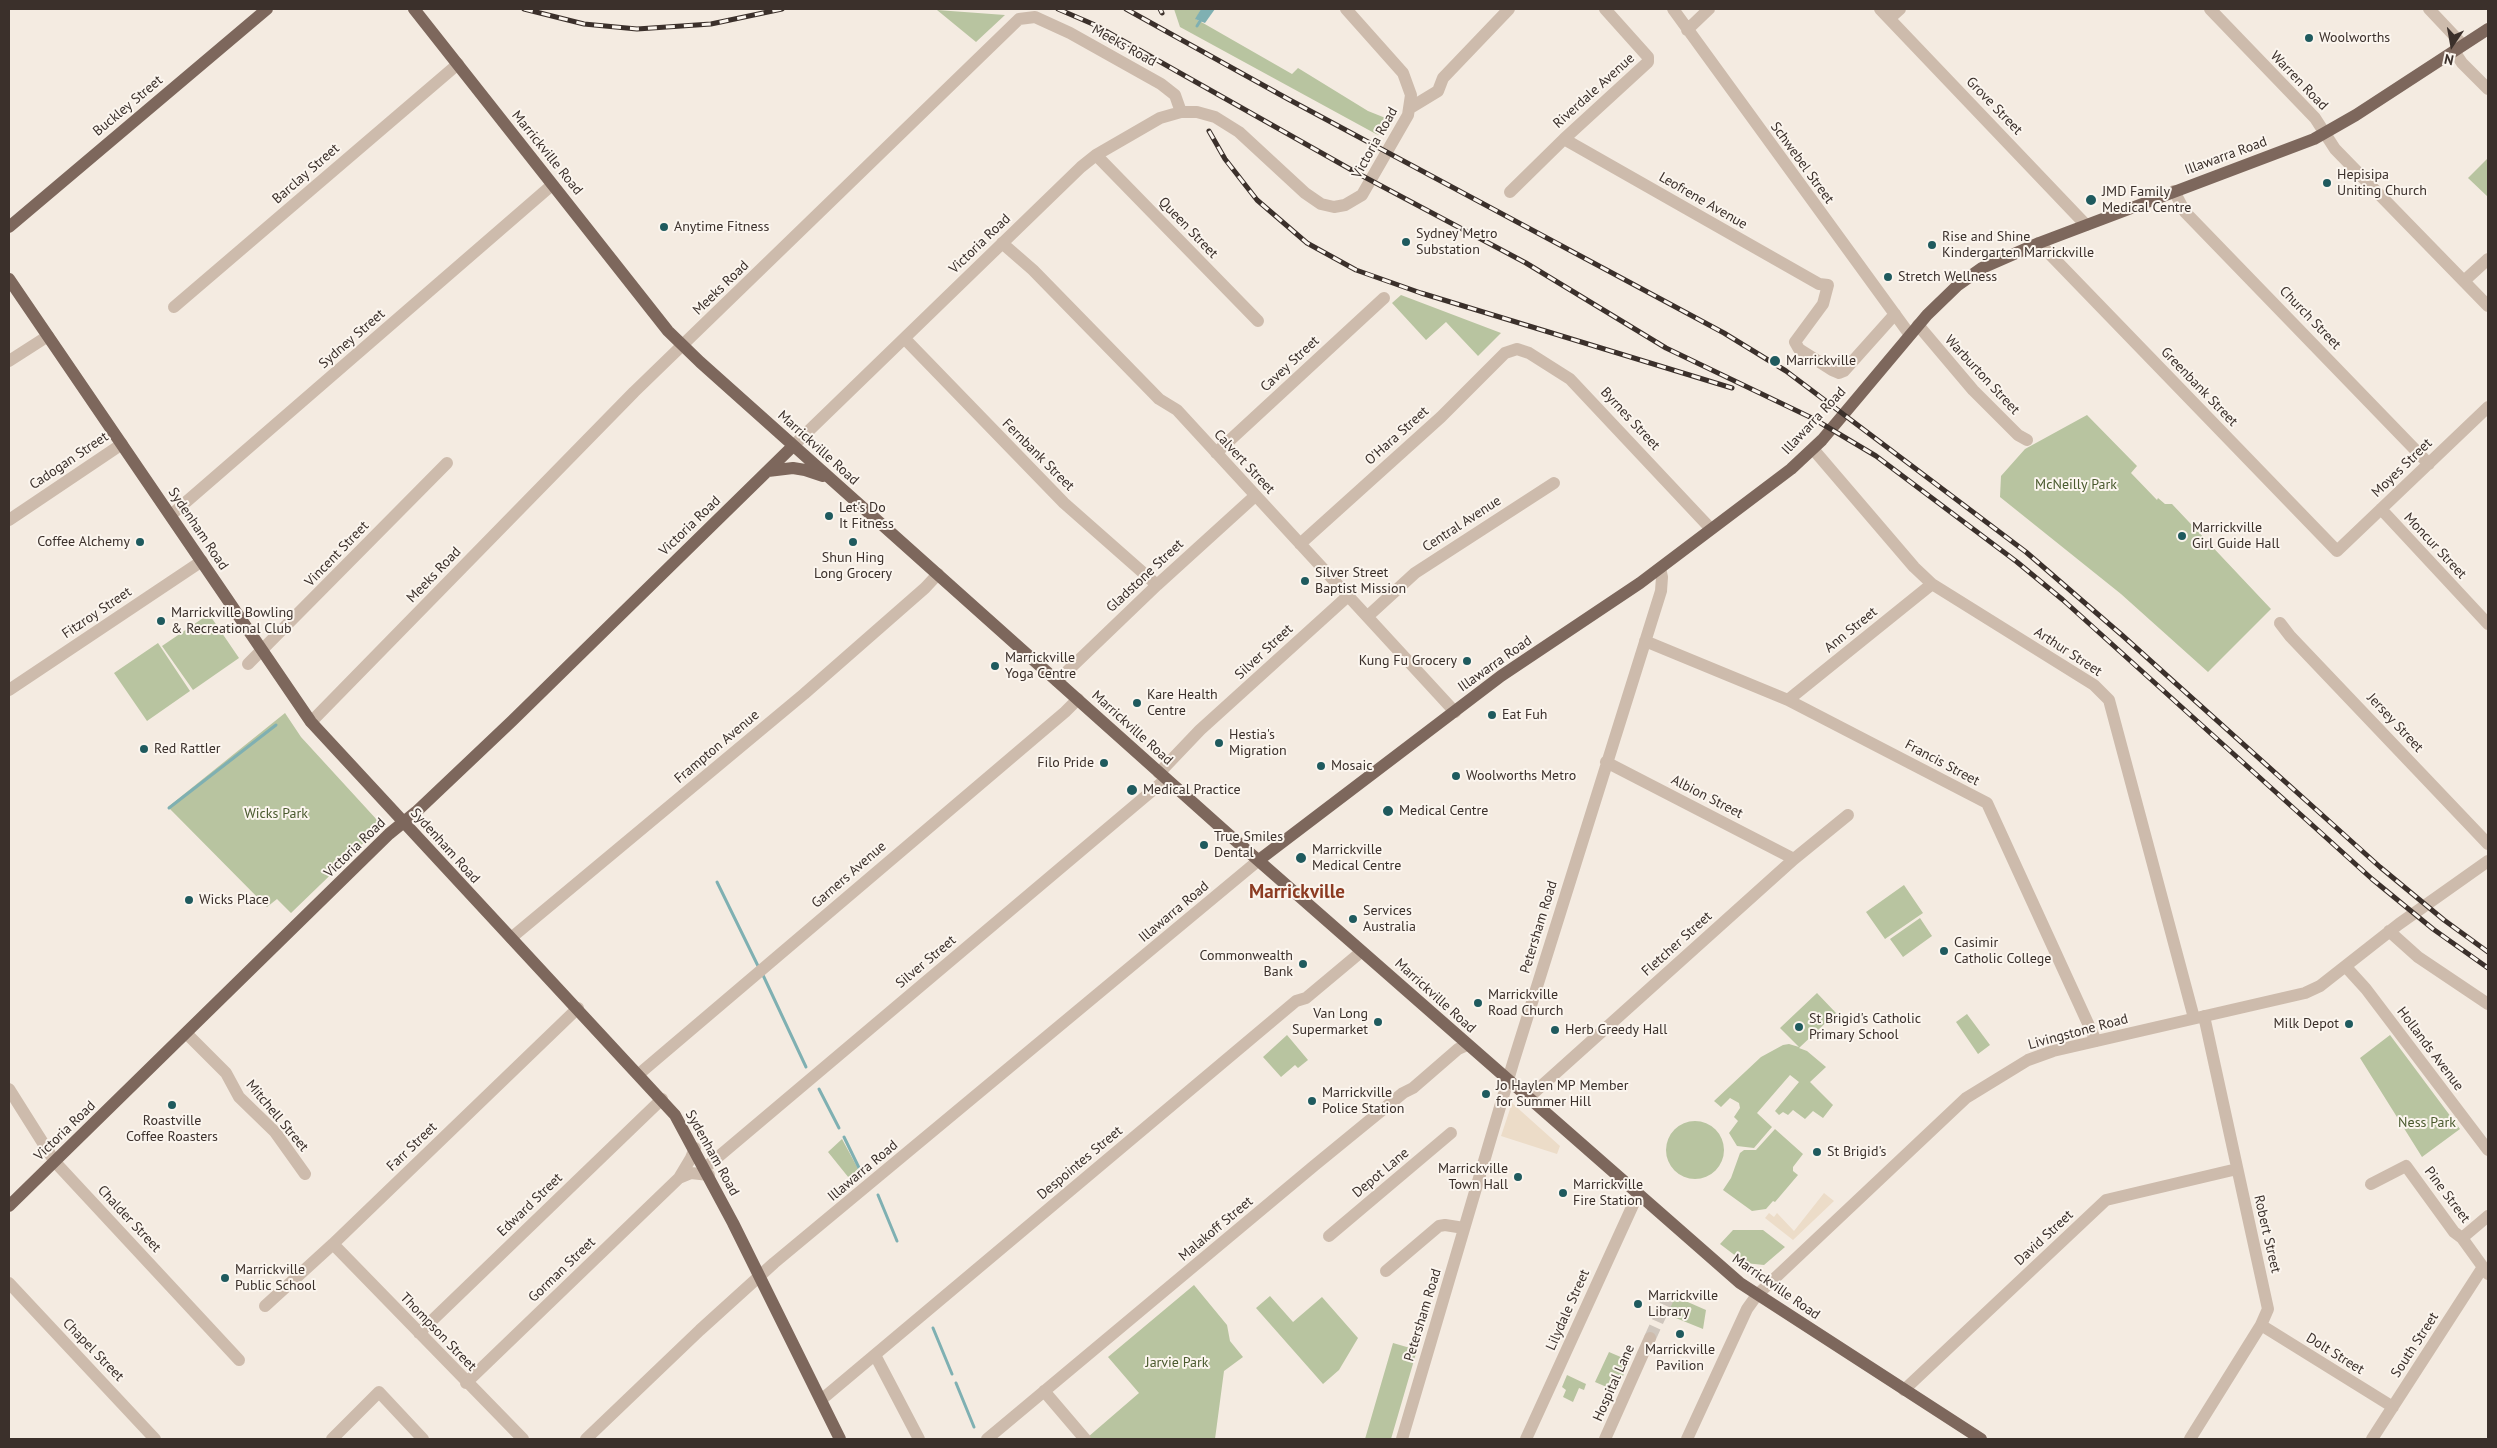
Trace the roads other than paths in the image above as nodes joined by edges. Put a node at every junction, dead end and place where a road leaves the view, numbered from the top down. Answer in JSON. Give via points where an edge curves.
{"nodes":[{"id":1,"x":267,"y":9,"type":"edge"},
{"id":2,"x":414,"y":9,"type":"edge"},
{"id":3,"x":1346,"y":9,"type":"edge"},
{"id":4,"x":1509,"y":9,"type":"edge"},
{"id":5,"x":1605,"y":9,"type":"edge"},
{"id":6,"x":1673,"y":9,"type":"edge"},
{"id":7,"x":1709,"y":9,"type":"edge"},
{"id":8,"x":1880,"y":9,"type":"edge"},
{"id":9,"x":1900,"y":9,"type":"edge"},
{"id":10,"x":2210,"y":9,"type":"edge"},
{"id":11,"x":2429,"y":9,"type":"edge"},
{"id":12,"x":1890,"y":18,"type":"junction"},
{"id":13,"x":2488,"y":29,"type":"edge"},
{"id":14,"x":1687,"y":30,"type":"junction"},
{"id":15,"x":2458,"y":48,"type":"junction"},
{"id":16,"x":458,"y":64,"type":"junction"},
{"id":17,"x":2488,"y":89,"type":"edge"},
{"id":18,"x":1410,"y":108,"type":"junction"},
{"id":19,"x":1181,"y":112,"type":"junction"},
{"id":20,"x":2325,"y":134,"type":"junction"},
{"id":21,"x":1564,"y":139,"type":"junction"},
{"id":22,"x":1096,"y":155,"type":"junction"},
{"id":23,"x":552,"y":184,"type":"junction"},
{"id":24,"x":2174,"y":191,"type":"junction"},
{"id":25,"x":1510,"y":192,"type":"dead end"},
{"id":26,"x":2086,"y":225,"type":"junction"},
{"id":27,"x":9,"y":227,"type":"edge"},
{"id":28,"x":1002,"y":243,"type":"junction"},
{"id":29,"x":2039,"y":243,"type":"junction"},
{"id":30,"x":2488,"y":259,"type":"edge"},
{"id":31,"x":9,"y":280,"type":"edge"},
{"id":32,"x":2464,"y":282,"type":"junction"},
{"id":33,"x":1384,"y":298,"type":"dead end"},
{"id":34,"x":2488,"y":306,"type":"edge"},
{"id":35,"x":174,"y":307,"type":"dead end"},
{"id":36,"x":1894,"y":314,"type":"junction"},
{"id":37,"x":1258,"y":321,"type":"dead end"},
{"id":38,"x":1914,"y":330,"type":"junction"},
{"id":39,"x":48,"y":336,"type":"junction"},
{"id":40,"x":905,"y":339,"type":"junction"},
{"id":41,"x":683,"y":346,"type":"junction"},
{"id":42,"x":1513,"y":350,"type":"joint"},
{"id":43,"x":9,"y":361,"type":"edge"},
{"id":44,"x":2488,"y":406,"type":"edge"},
{"id":45,"x":2027,"y":440,"type":"dead end"},
{"id":46,"x":122,"y":444,"type":"junction"},
{"id":47,"x":793,"y":446,"type":"junction"},
{"id":48,"x":1813,"y":449,"type":"junction"},
{"id":49,"x":1216,"y":453,"type":"junction"},
{"id":50,"x":447,"y":463,"type":"dead end"},
{"id":51,"x":2429,"y":464,"type":"junction"},
{"id":52,"x":768,"y":471,"type":"junction"},
{"id":53,"x":834,"y":482,"type":"junction"},
{"id":54,"x":1554,"y":482,"type":"dead end"},
{"id":55,"x":1255,"y":496,"type":"junction"},
{"id":56,"x":2381,"y":510,"type":"junction"},
{"id":57,"x":171,"y":515,"type":"junction"},
{"id":58,"x":9,"y":520,"type":"edge"},
{"id":59,"x":1712,"y":529,"type":"junction"},
{"id":60,"x":1300,"y":544,"type":"junction"},
{"id":61,"x":2337,"y":551,"type":"joint"},
{"id":62,"x":202,"y":561,"type":"junction"},
{"id":63,"x":1660,"y":568,"type":"junction"},
{"id":64,"x":938,"y":574,"type":"junction"},
{"id":65,"x":1932,"y":584,"type":"junction"},
{"id":66,"x":1157,"y":585,"type":"junction"},
{"id":67,"x":1348,"y":596,"type":"junction"},
{"id":68,"x":1368,"y":616,"type":"junction"},
{"id":69,"x":2280,"y":623,"type":"dead end"},
{"id":70,"x":2488,"y":624,"type":"edge"},
{"id":71,"x":1645,"y":641,"type":"junction"},
{"id":72,"x":262,"y":651,"type":"junction"},
{"id":73,"x":248,"y":664,"type":"dead end"},
{"id":74,"x":1057,"y":681,"type":"junction"},
{"id":75,"x":9,"y":690,"type":"edge"},
{"id":76,"x":1078,"y":698,"type":"junction"},
{"id":77,"x":1788,"y":700,"type":"junction"},
{"id":78,"x":1455,"y":712,"type":"junction"},
{"id":79,"x":310,"y":722,"type":"junction"},
{"id":80,"x":1606,"y":762,"type":"junction"},
{"id":81,"x":1163,"y":776,"type":"junction"},
{"id":82,"x":1848,"y":815,"type":"dead end"},
{"id":83,"x":404,"y":822,"type":"junction"},
{"id":84,"x":2488,"y":844,"type":"edge"},
{"id":85,"x":1794,"y":859,"type":"junction"},
{"id":86,"x":1259,"y":860,"type":"junction"},
{"id":87,"x":2488,"y":861,"type":"edge"},
{"id":88,"x":2394,"y":927,"type":"junction"},
{"id":89,"x":511,"y":938,"type":"junction"},
{"id":90,"x":1362,"y":952,"type":"junction"},
{"id":91,"x":2346,"y":967,"type":"junction"},
{"id":92,"x":2488,"y":1004,"type":"edge"},
{"id":93,"x":578,"y":1008,"type":"junction"},
{"id":94,"x":2199,"y":1017,"type":"junction"},
{"id":95,"x":186,"y":1034,"type":"junction"},
{"id":96,"x":2096,"y":1041,"type":"junction"},
{"id":97,"x":1468,"y":1045,"type":"junction"},
{"id":98,"x":639,"y":1074,"type":"junction"},
{"id":99,"x":1508,"y":1080,"type":"junction"},
{"id":100,"x":9,"y":1089,"type":"edge"},
{"id":101,"x":1528,"y":1098,"type":"junction"},
{"id":102,"x":662,"y":1099,"type":"junction"},
{"id":103,"x":1451,"y":1133,"type":"dead end"},
{"id":104,"x":695,"y":1148,"type":"junction"},
{"id":105,"x":2488,"y":1150,"type":"edge"},
{"id":106,"x":55,"y":1162,"type":"junction"},
{"id":107,"x":2237,"y":1169,"type":"junction"},
{"id":108,"x":707,"y":1172,"type":"junction"},
{"id":109,"x":305,"y":1174,"type":"dead end"},
{"id":110,"x":679,"y":1178,"type":"junction"},
{"id":111,"x":2371,"y":1184,"type":"dead end"},
{"id":112,"x":1638,"y":1194,"type":"junction"},
{"id":113,"x":9,"y":1206,"type":"edge"},
{"id":114,"x":2488,"y":1216,"type":"edge"},
{"id":115,"x":1464,"y":1228,"type":"junction"},
{"id":116,"x":1329,"y":1236,"type":"dead end"},
{"id":117,"x":2462,"y":1238,"type":"junction"},
{"id":118,"x":333,"y":1244,"type":"junction"},
{"id":119,"x":1386,"y":1270,"type":"dead end"},
{"id":120,"x":2486,"y":1270,"type":"edge"},
{"id":121,"x":760,"y":1276,"type":"junction"},
{"id":122,"x":9,"y":1283,"type":"edge"},
{"id":123,"x":1757,"y":1295,"type":"junction"},
{"id":124,"x":265,"y":1306,"type":"dead end"},
{"id":125,"x":2261,"y":1325,"type":"junction"},
{"id":126,"x":419,"y":1333,"type":"junction"},
{"id":127,"x":1650,"y":1338,"type":"tunnel mouth"},
{"id":128,"x":875,"y":1354,"type":"junction"},
{"id":129,"x":239,"y":1360,"type":"dead end"},
{"id":130,"x":466,"y":1383,"type":"junction"},
{"id":131,"x":1904,"y":1390,"type":"junction"},
{"id":132,"x":1044,"y":1391,"type":"junction"},
{"id":133,"x":821,"y":1400,"type":"junction"},
{"id":134,"x":2393,"y":1407,"type":"junction"},
{"id":135,"x":155,"y":1439,"type":"edge"},
{"id":136,"x":332,"y":1439,"type":"edge"},
{"id":137,"x":423,"y":1439,"type":"edge"},
{"id":138,"x":523,"y":1439,"type":"edge"},
{"id":139,"x":586,"y":1439,"type":"edge"},
{"id":140,"x":840,"y":1439,"type":"edge"},
{"id":141,"x":918,"y":1439,"type":"edge"},
{"id":142,"x":987,"y":1439,"type":"edge"},
{"id":143,"x":1085,"y":1439,"type":"edge"},
{"id":144,"x":1402,"y":1439,"type":"edge"},
{"id":145,"x":1526,"y":1439,"type":"edge"},
{"id":146,"x":1605,"y":1439,"type":"edge"},
{"id":147,"x":1687,"y":1439,"type":"edge"},
{"id":148,"x":1981,"y":1439,"type":"edge"},
{"id":149,"x":2190,"y":1439,"type":"edge"},
{"id":150,"x":2372,"y":1439,"type":"edge"}],
"edges":[{"from":1,"to":27,"type":"main road","name":"Buckley Street"},
{"from":2,"to":16,"type":"main road","name":"Marrickville Road"},
{"from":3,"to":18,"type":"street","via":[[1403,73],[1411,95]]},
{"from":4,"to":18,"type":"street","via":[[1443,78],[1438,91]]},
{"from":5,"to":21,"type":"street","name":"Riverdale Avenue","via":[[1648,56],[1648,62]]},
{"from":6,"to":14,"type":"street","name":"Schwebel Street"},
{"from":7,"to":14,"type":"street"},
{"from":8,"to":12,"type":"street","name":"Grove Street"},
{"from":9,"to":12,"type":"street"},
{"from":10,"to":20,"type":"street","name":"Warren Road","via":[[2315,118]]},
{"from":11,"to":15,"type":"street"},
{"from":12,"to":26,"type":"street","name":"Grove Street"},
{"from":13,"to":15,"type":"main road","name":"Illawarra Road"},
{"from":14,"to":36,"type":"street","name":"Schwebel Street"},
{"from":15,"to":17,"type":"street","via":[[2462,63]]},
{"from":15,"to":20,"type":"main road","name":"Illawarra Road"},
{"from":16,"to":23,"type":"main road","name":"Marrickville Road"},
{"from":16,"to":35,"type":"street","name":"Barclay Street"},
{"from":18,"to":19,"type":"street","name":"Victoria Road","via":[[1362,195],[1334,207],[1312,199],[1252,142],[1230,126],[1206,114]]},
{"from":19,"to":22,"type":"street","name":"Victoria Road","via":[[1160,118]]},
{"from":19,"to":41,"type":"street","name":"Meeks Road","via":[[1173,92],[1149,77],[1035,17],[1019,19]]},
{"from":20,"to":24,"type":"main road","name":"Illawarra Road"},
{"from":20,"to":32,"type":"street","name":"Warren Road","via":[[2335,149]]},
{"from":21,"to":25,"type":"street","name":"Riverdale Avenue"},
{"from":21,"to":36,"type":"street","name":"Leofrene Avenue","via":[[1819,284],[1828,286],[1823,304],[1795,342],[1799,349],[1835,372],[1846,369]]},
{"from":22,"to":28,"type":"street","name":"Victoria Road"},
{"from":22,"to":37,"type":"street","name":"Queen Street"},
{"from":23,"to":41,"type":"main road","name":"Marrickville Road"},
{"from":23,"to":57,"type":"street","name":"Sydney Street"},
{"from":24,"to":26,"type":"main road","name":"Illawarra Road"},
{"from":24,"to":51,"type":"street","name":"Church Street","via":[[2185,212]]},
{"from":26,"to":29,"type":"main road","name":"Illawarra Road"},
{"from":28,"to":40,"type":"street","name":"Victoria Road"},
{"from":28,"to":49,"type":"street","name":"Calvert Street","via":[[1033,270],[1159,399],[1176,410]]},
{"from":29,"to":38,"type":"main road","name":"Illawarra Road","via":[[1982,268],[1958,285]]},
{"from":29,"to":61,"type":"street","name":"Greenbank Street"},
{"from":30,"to":32,"type":"street"},
{"from":31,"to":39,"type":"main road","name":"Sydenham Road"},
{"from":32,"to":34,"type":"street","name":"Warren Road"},
{"from":33,"to":49,"type":"street","name":"Cavey Street"},
{"from":36,"to":38,"type":"street","name":"Schwebel Street"},
{"from":38,"to":45,"type":"street","name":"Warburton Street","via":[[2018,435]]},
{"from":38,"to":48,"type":"main road","name":"Illawarra Road"},
{"from":39,"to":43,"type":"street"},
{"from":39,"to":46,"type":"main road","name":"Sydenham Road"},
{"from":40,"to":47,"type":"street","name":"Victoria Road"},
{"from":40,"to":66,"type":"street","name":"Fernbank Street","via":[[1064,503]]},
{"from":41,"to":47,"type":"main road","name":"Marrickville Road"},
{"from":41,"to":79,"type":"street","name":"Meeks Road"},
{"from":42,"to":59,"type":"street","name":"Byrnes Street","via":[[1529,352],[1570,379]]},
{"from":42,"to":60,"type":"street","name":"O'Hara Street","via":[[1505,353],[1441,417]]},
{"from":44,"to":51,"type":"street","name":"Moyes Street"},
{"from":46,"to":57,"type":"main road","name":"Sydenham Road"},
{"from":46,"to":58,"type":"street","name":"Cadogan Street"},
{"from":47,"to":52,"type":"main road","name":"Victoria Road"},
{"from":47,"to":53,"type":"main road","name":"Marrickville Road"},
{"from":48,"to":59,"type":"main road","name":"Illawarra Road"},
{"from":48,"to":65,"type":"street","name":"Arthur Street"},
{"from":49,"to":55,"type":"street","name":"Calvert Street"},
{"from":50,"to":72,"type":"street","name":"Vincent Street"},
{"from":51,"to":56,"type":"street","name":"Moyes Street"},
{"from":52,"to":53,"type":"main road","via":[[805,470]]},
{"from":52,"to":83,"type":"main road","name":"Victoria Road"},
{"from":53,"to":64,"type":"main road","name":"Marrickville Road"},
{"from":54,"to":68,"type":"street","name":"Central Avenue","via":[[1415,573]]},
{"from":55,"to":60,"type":"street","name":"Calvert Street"},
{"from":55,"to":66,"type":"street","name":"Gladstone Street"},
{"from":56,"to":61,"type":"street","name":"Moyes Street"},
{"from":56,"to":70,"type":"street","name":"Moncur Street"},
{"from":57,"to":62,"type":"main road","name":"Sydenham Road"},
{"from":59,"to":63,"type":"main road","name":"Illawarra Road"},
{"from":60,"to":67,"type":"street","name":"Calvert Street"},
{"from":62,"to":72,"type":"main road","name":"Sydenham Road"},
{"from":62,"to":75,"type":"street","name":"Fitzroy Street"},
{"from":63,"to":71,"type":"street","name":"Petersham Road","via":[[1661,591]]},
{"from":63,"to":78,"type":"main road","name":"Illawarra Road","via":[[1501,676]]},
{"from":64,"to":74,"type":"main road","name":"Marrickville Road"},
{"from":64,"to":89,"type":"street","name":"Frampton Avenue","via":[[804,694]]},
{"from":65,"to":77,"type":"street","name":"Ann Street"},
{"from":65,"to":94,"type":"street","name":"Arthur Street","via":[[2094,685],[2109,700]]},
{"from":66,"to":74,"type":"street","name":"Gladstone Street"},
{"from":67,"to":68,"type":"street","name":"Calvert Street"},
{"from":67,"to":81,"type":"street","name":"Silver Street","via":[[1200,730]]},
{"from":68,"to":78,"type":"street","name":"Calvert Street"},
{"from":69,"to":84,"type":"street","name":"Jersey Street"},
{"from":71,"to":77,"type":"street","name":"Francis Street"},
{"from":71,"to":80,"type":"street","name":"Petersham Road"},
{"from":72,"to":73,"type":"street","name":"Vincent Street"},
{"from":72,"to":79,"type":"main road","name":"Sydenham Road"},
{"from":74,"to":76,"type":"main road","name":"Marrickville Road"},
{"from":76,"to":81,"type":"main road","name":"Marrickville Road"},
{"from":76,"to":98,"type":"street","name":"Garners Avenue"},
{"from":77,"to":96,"type":"street","name":"Francis Street","via":[[1987,803]]},
{"from":78,"to":86,"type":"main road","name":"Illawarra Road"},
{"from":79,"to":83,"type":"main road","name":"Sydenham Road"},
{"from":80,"to":85,"type":"street","name":"Albion Street"},
{"from":80,"to":99,"type":"street","name":"Petersham Road"},
{"from":81,"to":86,"type":"main road","name":"Marrickville Road"},
{"from":81,"to":108,"type":"street","name":"Silver Street"},
{"from":82,"to":85,"type":"street","name":"Fletcher Street"},
{"from":83,"to":89,"type":"main road","name":"Sydenham Road"},
{"from":83,"to":95,"type":"main road","name":"Victoria Road"},
{"from":85,"to":101,"type":"street","name":"Fletcher Street"},
{"from":86,"to":90,"type":"main road","name":"Marrickville Road"},
{"from":86,"to":121,"type":"street","name":"Illawarra Road"},
{"from":87,"to":88,"type":"street","name":"Livingstone Road"},
{"from":88,"to":91,"type":"street","name":"Livingstone Road"},
{"from":88,"to":92,"type":"street","via":[[2418,957]]},
{"from":89,"to":93,"type":"main road","name":"Sydenham Road"},
{"from":90,"to":97,"type":"main road","name":"Marrickville Road"},
{"from":90,"to":128,"type":"street","name":"Despointes Street","via":[[1306,998],[1296,1001]]},
{"from":91,"to":94,"type":"street","name":"Livingstone Road","via":[[2305,993]]},
{"from":91,"to":105,"type":"street","name":"Hollands Avenue"},
{"from":93,"to":98,"type":"main road","name":"Sydenham Road"},
{"from":93,"to":118,"type":"street","name":"Farr Street"},
{"from":94,"to":96,"type":"street","name":"Livingstone Road"},
{"from":94,"to":107,"type":"street","name":"Robert Street"},
{"from":95,"to":106,"type":"main road","name":"Victoria Road"},
{"from":95,"to":109,"type":"street","name":"Mitchell Street","via":[[226,1073],[240,1097],[274,1132]]},
{"from":96,"to":123,"type":"street","name":"Livingstone Road","via":[[2028,1060],[1966,1098]]},
{"from":97,"to":99,"type":"main road","name":"Marrickville Road"},
{"from":97,"to":132,"type":"street","name":"Malakoff Street","via":[[1458,1049],[1403,1093]]},
{"from":98,"to":102,"type":"main road","name":"Sydenham Road"},
{"from":99,"to":101,"type":"main road","name":"Marrickville Road"},
{"from":99,"to":115,"type":"street","name":"Petersham Road"},
{"from":100,"to":106,"type":"street","name":"Chalder Street"},
{"from":101,"to":112,"type":"main road","name":"Marrickville Road"},
{"from":102,"to":104,"type":"main road","name":"Sydenham Road"},
{"from":102,"to":126,"type":"street","name":"Edward Street"},
{"from":103,"to":116,"type":"street","name":"Depot Lane"},
{"from":104,"to":108,"type":"main road","name":"Sydenham Road"},
{"from":104,"to":110,"type":"street","name":"Gorman Street"},
{"from":106,"to":113,"type":"main road","name":"Victoria Road"},
{"from":106,"to":129,"type":"street","name":"Chalder Street"},
{"from":107,"to":125,"type":"street","name":"Robert Street","via":[[2268,1309]]},
{"from":107,"to":131,"type":"street","name":"David Street","via":[[2106,1200]]},
{"from":108,"to":110,"type":"street"},
{"from":108,"to":121,"type":"main road","name":"Sydenham Road"},
{"from":110,"to":130,"type":"street","name":"Gorman Street"},
{"from":111,"to":117,"type":"street","name":"Pine Street","via":[[2406,1166],[2454,1232]]},
{"from":112,"to":123,"type":"main road","name":"Marrickville Road"},
{"from":112,"to":145,"type":"street","name":"Lilydale Street"},
{"from":114,"to":117,"type":"street"},
{"from":115,"to":119,"type":"street","via":[[1439,1226]]},
{"from":115,"to":144,"type":"street","name":"Petersham Road"},
{"from":117,"to":120,"type":"street","name":"Pine Street"},
{"from":118,"to":124,"type":"street","name":"Farr Street"},
{"from":118,"to":126,"type":"street","name":"Thompson Street"},
{"from":120,"to":134,"type":"street","name":"South Street"},
{"from":121,"to":133,"type":"main road","name":"Sydenham Road"},
{"from":121,"to":139,"type":"street","name":"Illawarra Road"},
{"from":122,"to":135,"type":"street","name":"Chapel Street"},
{"from":123,"to":131,"type":"main road","name":"Marrickville Road"},
{"from":123,"to":147,"type":"street","name":"Livingstone Road"},
{"from":125,"to":134,"type":"street","name":"Dolt Street"},
{"from":125,"to":149,"type":"street","name":"Robert Street"},
{"from":126,"to":130,"type":"street","name":"Thompson Street"},
{"from":127,"to":146,"type":"street","name":"Hospital Lane"},
{"from":128,"to":133,"type":"street","name":"Despointes Street"},
{"from":128,"to":141,"type":"street"},
{"from":130,"to":138,"type":"street","name":"Thompson Street"},
{"from":131,"to":148,"type":"main road","name":"Marrickville Road"},
{"from":132,"to":142,"type":"street","name":"Malakoff Street"},
{"from":132,"to":143,"type":"street"},
{"from":133,"to":140,"type":"main road","name":"Sydenham Road"},
{"from":134,"to":150,"type":"street","name":"South Street"},
{"from":136,"to":137,"type":"street","via":[[379,1392]]}]}
